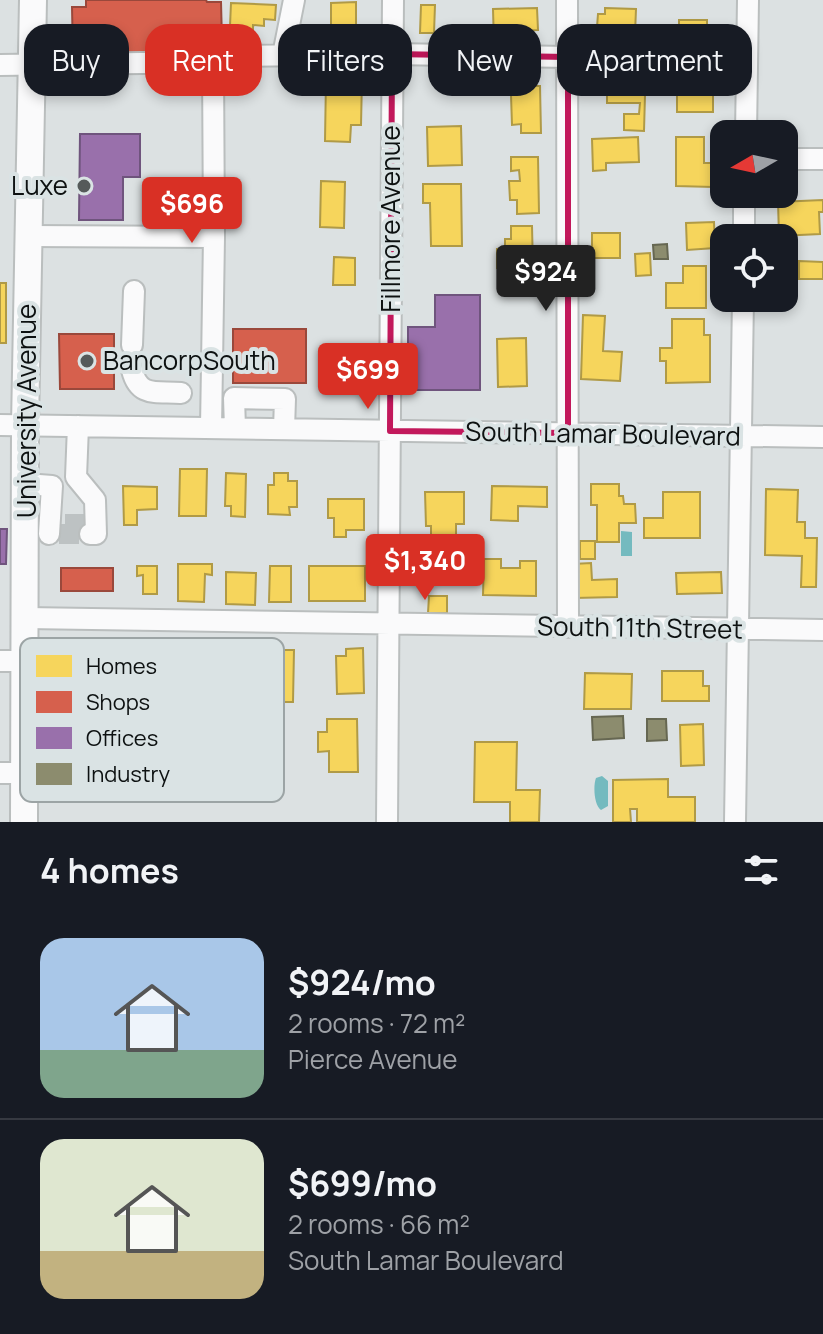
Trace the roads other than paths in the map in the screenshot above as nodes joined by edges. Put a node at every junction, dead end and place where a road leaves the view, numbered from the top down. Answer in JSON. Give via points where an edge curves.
{"nodes":[{"id":1,"x":33,"y":0,"type":"edge"},
{"id":2,"x":294,"y":0,"type":"edge"},
{"id":3,"x":393,"y":0,"type":"edge"},
{"id":4,"x":567,"y":0,"type":"edge"},
{"id":5,"x":748,"y":0,"type":"edge"},
{"id":6,"x":33,"y":24,"type":"edge"},
{"id":7,"x":289,"y":24,"type":"edge"},
{"id":8,"x":393,"y":24,"type":"edge"},
{"id":9,"x":567,"y":24,"type":"edge"},
{"id":10,"x":412,"y":54,"type":"edge"},
{"id":11,"x":557,"y":57,"type":"edge"},
{"id":12,"x":24,"y":64,"type":"edge"},
{"id":13,"x":0,"y":65,"type":"edge"},
{"id":14,"x":31,"y":96,"type":"edge"},
{"id":15,"x":213,"y":96,"type":"edge"},
{"id":16,"x":392,"y":96,"type":"edge"},
{"id":17,"x":568,"y":96,"type":"edge"},
{"id":18,"x":746,"y":120,"type":"edge"},
{"id":19,"x":798,"y":159,"type":"edge"},
{"id":20,"x":823,"y":159,"type":"edge"},
{"id":21,"x":29,"y":236,"type":"junction"},
{"id":22,"x":214,"y":237,"type":"junction"},
{"id":23,"x":134,"y":291,"type":"dead end"},
{"id":24,"x":743,"y":312,"type":"edge"},
{"id":25,"x":132,"y":345,"type":"dead end"},
{"id":26,"x":132,"y":370,"type":"dead end"},
{"id":27,"x":181,"y":393,"type":"dead end"},
{"id":28,"x":13,"y":425,"type":"edge"},
{"id":29,"x":78,"y":426,"type":"junction"},
{"id":30,"x":211,"y":428,"type":"junction"},
{"id":31,"x":235,"y":428,"type":"junction"},
{"id":32,"x":284,"y":429,"type":"junction"},
{"id":33,"x":390,"y":431,"type":"junction"},
{"id":34,"x":568,"y":433,"type":"junction"},
{"id":35,"x":741,"y":436,"type":"junction"},
{"id":36,"x":823,"y":437,"type":"edge"},
{"id":37,"x":76,"y":477,"type":"junction"},
{"id":38,"x":39,"y":485,"type":"junction"},
{"id":39,"x":75,"y":506,"type":"tunnel mouth"},
{"id":40,"x":90,"y":534,"type":"dead end"},
{"id":41,"x":26,"y":618,"type":"junction"},
{"id":42,"x":389,"y":624,"type":"junction"},
{"id":43,"x":568,"y":627,"type":"junction"},
{"id":44,"x":738,"y":629,"type":"junction"},
{"id":45,"x":823,"y":630,"type":"edge"},
{"id":46,"x":13,"y":661,"type":"edge"},
{"id":47,"x":12,"y":773,"type":"edge"},
{"id":48,"x":24,"y":822,"type":"edge"},
{"id":49,"x":387,"y":822,"type":"edge"},
{"id":50,"x":735,"y":822,"type":"edge"}],
"edges":[{"from":1,"to":6,"type":"main road","name":"University Avenue"},
{"from":2,"to":7,"type":"street"},
{"from":3,"to":8,"type":"street","name":"Fillmore Avenue"},
{"from":4,"to":9,"type":"street"},
{"from":5,"to":18,"type":"street"},
{"from":10,"to":11,"type":"street"},
{"from":12,"to":13,"type":"street"},
{"from":14,"to":21,"type":"main road","name":"University Avenue"},
{"from":15,"to":22,"type":"street"},
{"from":16,"to":33,"type":"street","name":"Fillmore Avenue"},
{"from":17,"to":34,"type":"street"},
{"from":19,"to":20,"type":"street"},
{"from":21,"to":22,"type":"street"},
{"from":21,"to":28,"type":"main road","name":"University Avenue"},
{"from":22,"to":30,"type":"street"},
{"from":23,"to":25,"type":"street"},
{"from":24,"to":35,"type":"street"},
{"from":26,"to":27,"type":"street","via":[[144,391]]},
{"from":28,"to":29,"type":"street","name":"South Lamar Boulevard"},
{"from":28,"to":38,"type":"main road","name":"University Avenue"},
{"from":29,"to":30,"type":"street","name":"South Lamar Boulevard"},
{"from":29,"to":37,"type":"street"},
{"from":30,"to":31,"type":"street","name":"South Lamar Boulevard"},
{"from":31,"to":32,"type":"street","name":"South Lamar Boulevard"},
{"from":31,"to":32,"type":"street","via":[[234,398],[285,399]]},
{"from":32,"to":33,"type":"street","name":"South Lamar Boulevard"},
{"from":33,"to":34,"type":"street","name":"South Lamar Boulevard"},
{"from":33,"to":42,"type":"street","name":"Fillmore Avenue"},
{"from":34,"to":35,"type":"street","name":"South Lamar Boulevard"},
{"from":34,"to":43,"type":"street"},
{"from":35,"to":36,"type":"street","name":"South Lamar Boulevard"},
{"from":35,"to":44,"type":"street"},
{"from":37,"to":38,"type":"street"},
{"from":37,"to":39,"type":"street"},
{"from":37,"to":40,"type":"street","via":[[95,500],[96,534]]},
{"from":38,"to":41,"type":"main road","name":"University Avenue","via":[[45,534]]},
{"from":41,"to":42,"type":"street","name":"South 11th Street"},
{"from":41,"to":46,"type":"main road","name":"University Avenue"},
{"from":42,"to":43,"type":"street","name":"South 11th Street"},
{"from":42,"to":49,"type":"street","name":"Fillmore Avenue"},
{"from":43,"to":44,"type":"street","name":"South 11th Street"},
{"from":44,"to":45,"type":"street","name":"South 11th Street"},
{"from":44,"to":50,"type":"street"},
{"from":46,"to":47,"type":"main road","name":"University Avenue"},
{"from":47,"to":48,"type":"main road","name":"University Avenue"}]}
